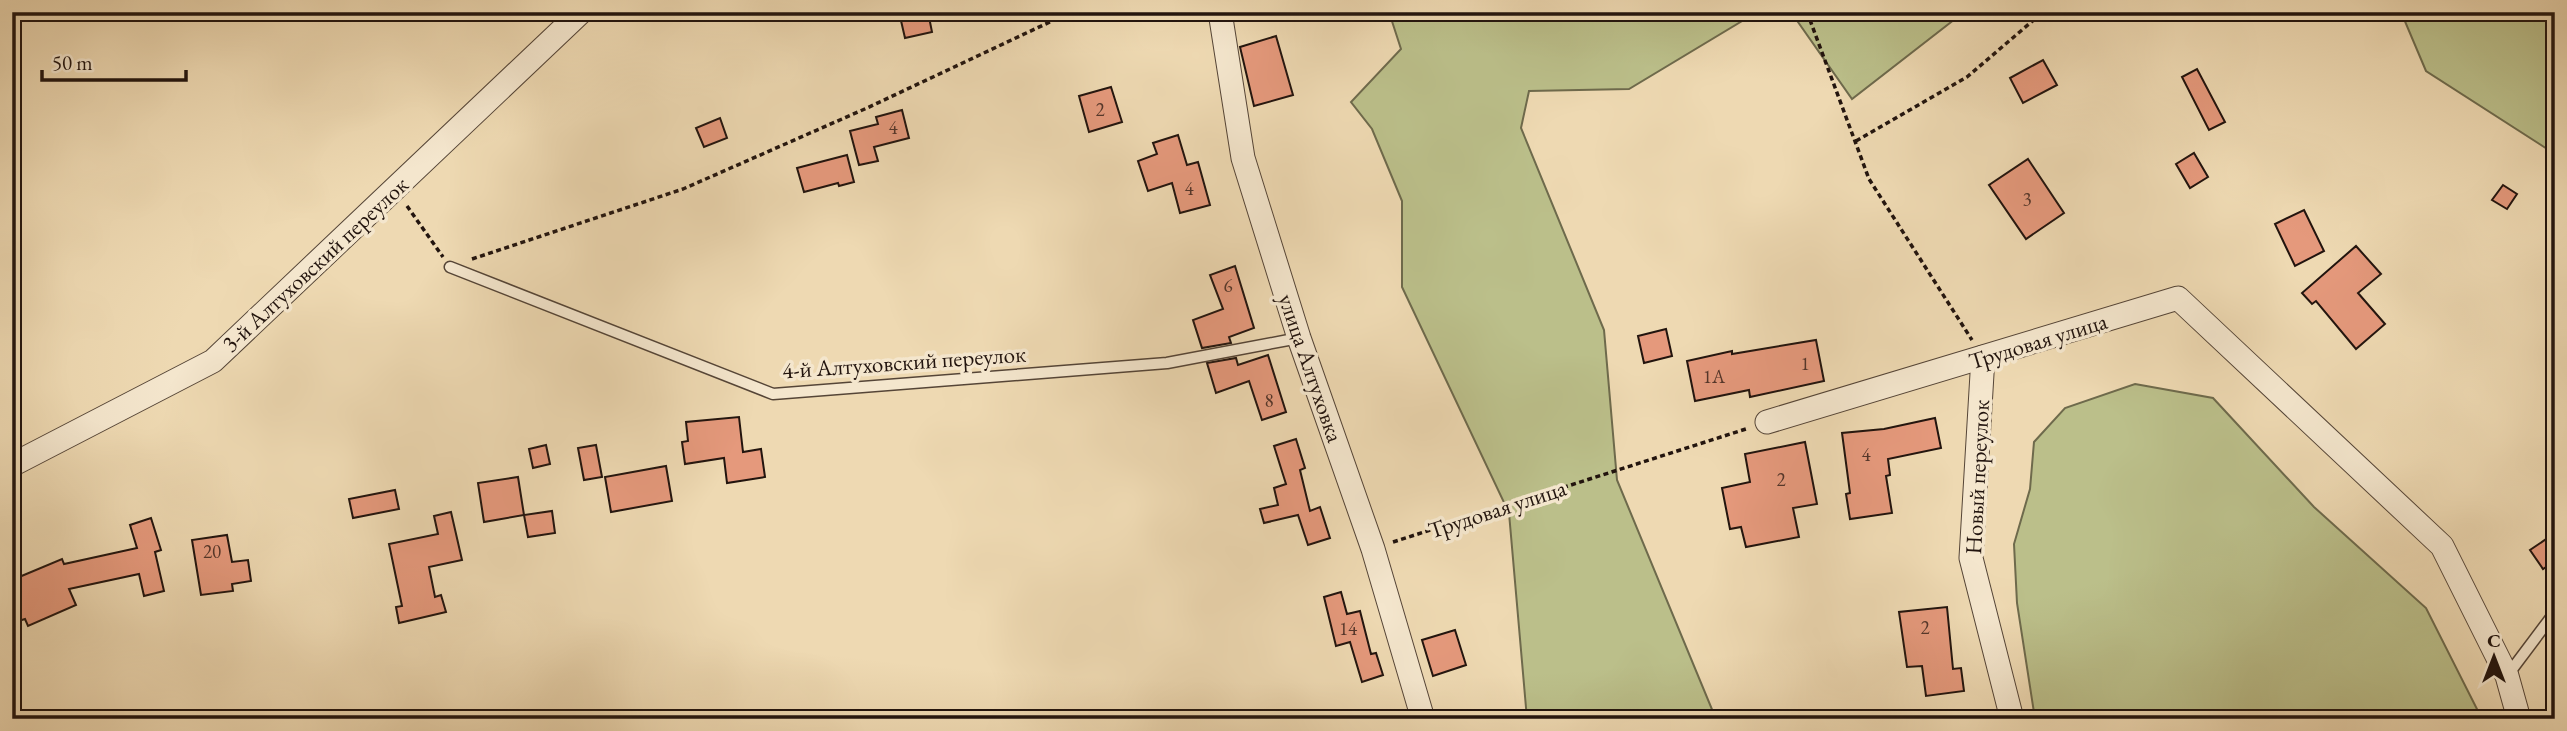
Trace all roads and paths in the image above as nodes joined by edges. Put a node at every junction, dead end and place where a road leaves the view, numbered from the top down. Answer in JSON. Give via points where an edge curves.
{"nodes":[{"id":1,"x":582,"y":12,"type":"edge"},
{"id":2,"x":1071,"y":12,"type":"edge"},
{"id":3,"x":1220,"y":12,"type":"edge"},
{"id":4,"x":1807,"y":12,"type":"edge"},
{"id":5,"x":2043,"y":12,"type":"edge"},
{"id":6,"x":1855,"y":142,"type":"junction"},
{"id":7,"x":395,"y":189,"type":"junction"},
{"id":8,"x":450,"y":267,"type":"junction"},
{"id":9,"x":1299,"y":338,"type":"junction"},
{"id":10,"x":1983,"y":358,"type":"junction"},
{"id":11,"x":1767,"y":422,"type":"joint"},
{"id":12,"x":12,"y":465,"type":"edge"},
{"id":13,"x":1373,"y":549,"type":"junction"},
{"id":14,"x":2555,"y":612,"type":"edge"},
{"id":15,"x":2507,"y":676,"type":"junction"},
{"id":16,"x":1423,"y":719,"type":"edge"},
{"id":17,"x":2012,"y":719,"type":"edge"},
{"id":18,"x":2519,"y":719,"type":"edge"}],
"edges":[{"from":1,"to":7,"type":"street","name":"3-й Алтуховский переулок"},
{"from":2,"to":8,"type":"path","via":[[683,189]]},
{"from":3,"to":9,"type":"street","name":"улица Алтуховка","via":[[1243,158]]},
{"from":4,"to":6,"type":"path"},
{"from":5,"to":6,"type":"path","via":[[1967,77]]},
{"from":6,"to":10,"type":"path","via":[[1868,179]]},
{"from":7,"to":8,"type":"path"},
{"from":7,"to":12,"type":"street","name":"3-й Алтуховский переулок","via":[[213,361]]},
{"from":8,"to":9,"type":"lane","name":"4-й Алтуховский переулок","via":[[773,394],[1167,363]]},
{"from":9,"to":13,"type":"street","name":"улица Алтуховка"},
{"from":10,"to":11,"type":"street","name":"Трудовая улица"},
{"from":10,"to":15,"type":"street","name":"Трудовая улица","via":[[2178,298],[2442,546]]},
{"from":10,"to":17,"type":"street","name":"Новый переулок","via":[[1971,558]]},
{"from":11,"to":13,"type":"path","name":"Трудовая улица"},
{"from":13,"to":16,"type":"street","name":"улица Алтуховка"},
{"from":14,"to":15,"type":"lane"},
{"from":15,"to":18,"type":"street","name":"Трудовая улица"}]}
